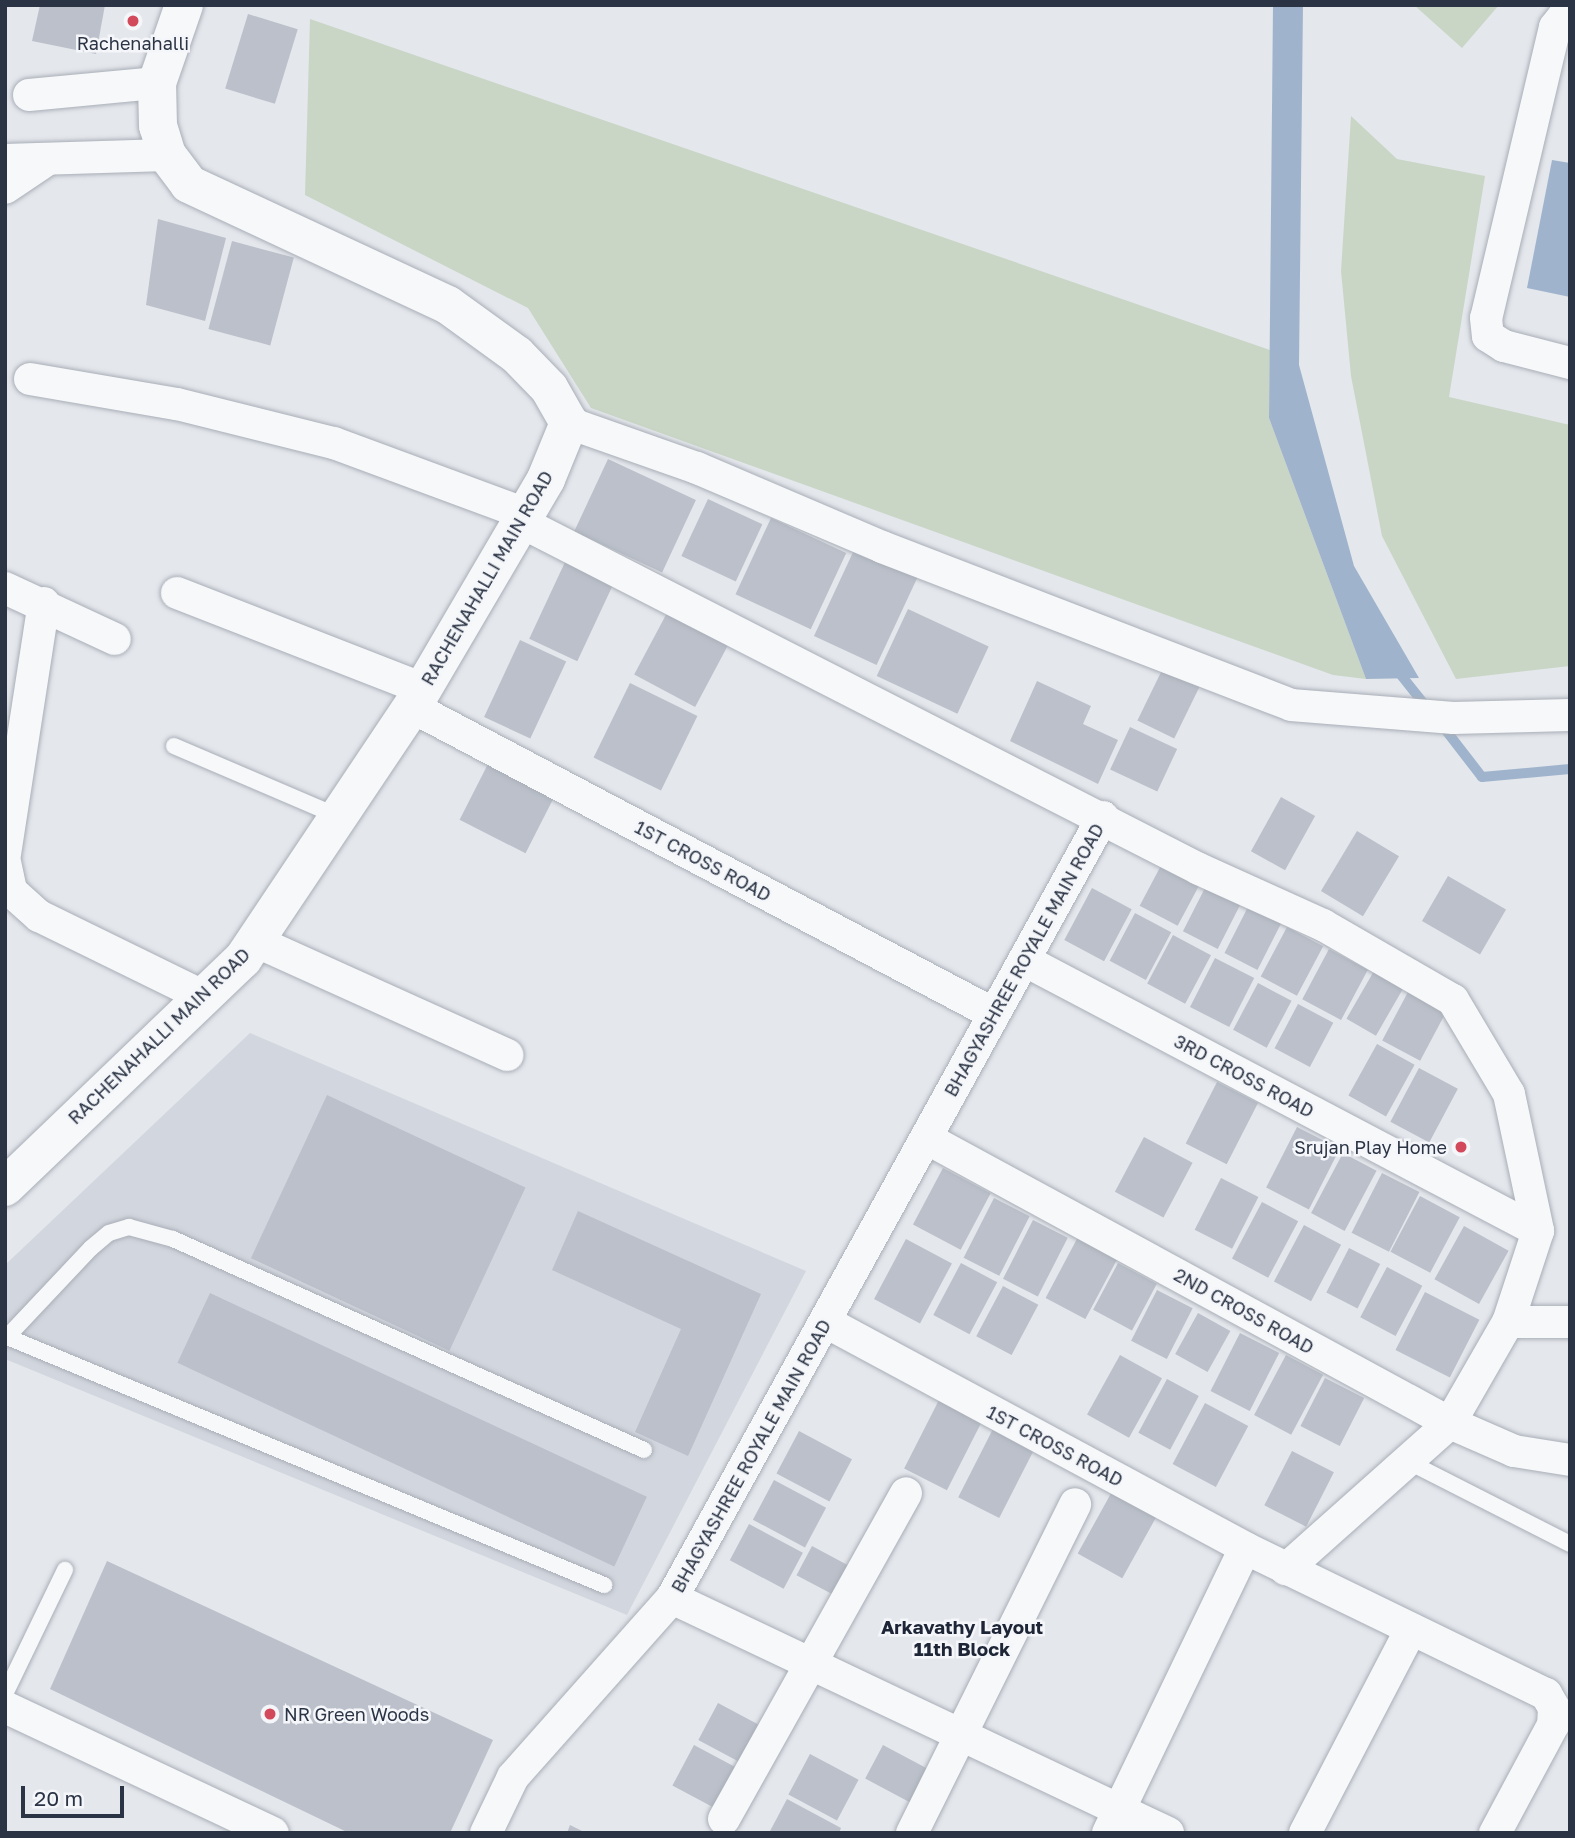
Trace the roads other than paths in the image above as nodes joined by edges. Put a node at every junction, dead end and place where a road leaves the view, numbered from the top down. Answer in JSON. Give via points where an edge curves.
{"nodes":[{"id":1,"x":184,"y":5,"type":"edge"},
{"id":2,"x":1570,"y":8,"type":"edge"},
{"id":3,"x":157,"y":83,"type":"junction"},
{"id":4,"x":29,"y":95,"type":"dead end"},
{"id":5,"x":167,"y":155,"type":"junction"},
{"id":6,"x":48,"y":159,"type":"junction"},
{"id":7,"x":5,"y":160,"type":"edge"},
{"id":8,"x":5,"y":188,"type":"edge"},
{"id":9,"x":1570,"y":363,"type":"edge"},
{"id":10,"x":30,"y":379,"type":"dead end"},
{"id":11,"x":569,"y":423,"type":"junction"},
{"id":12,"x":524,"y":518,"type":"junction"},
{"id":13,"x":5,"y":588,"type":"edge"},
{"id":14,"x":177,"y":593,"type":"dead end"},
{"id":15,"x":44,"y":603,"type":"junction"},
{"id":16,"x":115,"y":639,"type":"dead end"},
{"id":17,"x":417,"y":698,"type":"junction"},
{"id":18,"x":1570,"y":715,"type":"edge"},
{"id":19,"x":174,"y":746,"type":"dead end"},
{"id":20,"x":337,"y":816,"type":"junction"},
{"id":21,"x":1103,"y":817,"type":"junction"},
{"id":22,"x":5,"y":853,"type":"edge"},
{"id":23,"x":5,"y":862,"type":"edge"},
{"id":24,"x":255,"y":941,"type":"junction"},
{"id":25,"x":1024,"y":960,"type":"junction"},
{"id":26,"x":204,"y":997,"type":"junction"},
{"id":27,"x":994,"y":1014,"type":"junction"},
{"id":28,"x":508,"y":1055,"type":"dead end"},
{"id":29,"x":926,"y":1138,"type":"junction"},
{"id":30,"x":5,"y":1187,"type":"edge"},
{"id":31,"x":1538,"y":1231,"type":"junction"},
{"id":32,"x":825,"y":1322,"type":"junction"},
{"id":33,"x":1508,"y":1322,"type":"junction"},
{"id":34,"x":1570,"y":1322,"type":"edge"},
{"id":35,"x":6,"y":1337,"type":"edge"},
{"id":36,"x":1450,"y":1423,"type":"junction"},
{"id":37,"x":645,"y":1450,"type":"dead end"},
{"id":38,"x":1570,"y":1460,"type":"edge"},
{"id":39,"x":1407,"y":1461,"type":"junction"},
{"id":40,"x":906,"y":1493,"type":"dead end"},
{"id":41,"x":1075,"y":1504,"type":"dead end"},
{"id":42,"x":1570,"y":1544,"type":"edge"},
{"id":43,"x":1245,"y":1548,"type":"junction"},
{"id":44,"x":1286,"y":1569,"type":"junction"},
{"id":45,"x":65,"y":1570,"type":"dead end"},
{"id":46,"x":604,"y":1584,"type":"dead end"},
{"id":47,"x":672,"y":1598,"type":"junction"},
{"id":48,"x":1410,"y":1629,"type":"junction"},
{"id":49,"x":810,"y":1663,"type":"junction"},
{"id":50,"x":5,"y":1694,"type":"edge"},
{"id":51,"x":5,"y":1707,"type":"edge"},
{"id":52,"x":961,"y":1735,"type":"junction"},
{"id":53,"x":724,"y":1819,"type":"dead end"},
{"id":54,"x":1113,"y":1821,"type":"edge"},
{"id":55,"x":273,"y":1833,"type":"edge"},
{"id":56,"x":486,"y":1833,"type":"edge"},
{"id":57,"x":912,"y":1833,"type":"edge"},
{"id":58,"x":1168,"y":1833,"type":"edge"},
{"id":59,"x":1304,"y":1833,"type":"edge"},
{"id":60,"x":1495,"y":1833,"type":"edge"}],
"edges":[{"from":1,"to":3,"type":"street"},
{"from":2,"to":9,"type":"street","via":[[1555,27],[1486,318],[1488,336],[1504,346]]},
{"from":3,"to":4,"type":"street"},
{"from":3,"to":5,"type":"street","via":[[158,126]]},
{"from":5,"to":6,"type":"street"},
{"from":5,"to":11,"type":"street","via":[[189,184],[448,305],[517,355],[549,388]]},
{"from":6,"to":7,"type":"street"},
{"from":6,"to":8,"type":"street"},
{"from":10,"to":12,"type":"street","via":[[177,404],[334,443]]},
{"from":11,"to":12,"type":"street","name":"RACHENAHALLI MAIN ROAD","via":[[547,479]]},
{"from":11,"to":18,"type":"street","via":[[698,468],[882,547],[1279,700],[1378,715]]},
{"from":12,"to":17,"type":"street","name":"RACHENAHALLI MAIN ROAD"},
{"from":12,"to":21,"type":"street"},
{"from":13,"to":15,"type":"street"},
{"from":14,"to":17,"type":"street","name":"1ST CROSS ROAD"},
{"from":15,"to":16,"type":"street"},
{"from":15,"to":22,"type":"street"},
{"from":17,"to":20,"type":"street","name":"RACHENAHALLI MAIN ROAD"},
{"from":17,"to":27,"type":"street","name":"1ST CROSS ROAD"},
{"from":19,"to":20,"type":"lane"},
{"from":20,"to":24,"type":"street","name":"RACHENAHALLI MAIN ROAD"},
{"from":21,"to":25,"type":"street","name":"BHAGYASHREE ROYALE MAIN ROAD"},
{"from":21,"to":31,"type":"street","name":"BHAGYASHREE ROYALE MAIN ROAD","via":[[1199,869],[1323,925],[1453,1000],[1509,1094]]},
{"from":23,"to":26,"type":"street","via":[[11,891],[39,916]]},
{"from":24,"to":26,"type":"street","name":"RACHENAHALLI MAIN ROAD"},
{"from":24,"to":28,"type":"street"},
{"from":25,"to":27,"type":"street","name":"BHAGYASHREE ROYALE MAIN ROAD"},
{"from":25,"to":31,"type":"street","name":"3RD CROSS ROAD"},
{"from":26,"to":30,"type":"street","name":"RACHENAHALLI MAIN ROAD"},
{"from":27,"to":29,"type":"street","name":"BHAGYASHREE ROYALE MAIN ROAD"},
{"from":29,"to":32,"type":"street","name":"BHAGYASHREE ROYALE MAIN ROAD"},
{"from":29,"to":36,"type":"street","name":"2ND CROSS ROAD"},
{"from":31,"to":33,"type":"street"},
{"from":32,"to":43,"type":"street","name":"1ST CROSS ROAD"},
{"from":32,"to":47,"type":"street","name":"BHAGYASHREE ROYALE MAIN ROAD"},
{"from":33,"to":34,"type":"street"},
{"from":33,"to":36,"type":"street"},
{"from":35,"to":37,"type":"lane","via":[[91,1248],[109,1233],[129,1227],[173,1239]]},
{"from":35,"to":46,"type":"lane"},
{"from":36,"to":38,"type":"street","name":"2ND CROSS ROAD","via":[[1514,1451]]},
{"from":36,"to":39,"type":"street"},
{"from":39,"to":42,"type":"lane"},
{"from":39,"to":44,"type":"street"},
{"from":40,"to":49,"type":"street"},
{"from":41,"to":52,"type":"street"},
{"from":43,"to":44,"type":"street","name":"1ST CROSS ROAD"},
{"from":43,"to":54,"type":"street"},
{"from":44,"to":48,"type":"street","name":"1ST CROSS ROAD"},
{"from":45,"to":50,"type":"lane"},
{"from":47,"to":49,"type":"street"},
{"from":47,"to":56,"type":"street","name":"BHAGYASHREE ROYALE MAIN ROAD","via":[[513,1777]]},
{"from":48,"to":59,"type":"street"},
{"from":48,"to":60,"type":"street","name":"1ST CROSS ROAD","via":[[1546,1694],[1554,1709],[1553,1725]]},
{"from":49,"to":52,"type":"street"},
{"from":49,"to":53,"type":"street"},
{"from":51,"to":55,"type":"street"},
{"from":52,"to":54,"type":"street"},
{"from":52,"to":57,"type":"street"},
{"from":54,"to":58,"type":"street"}]}
